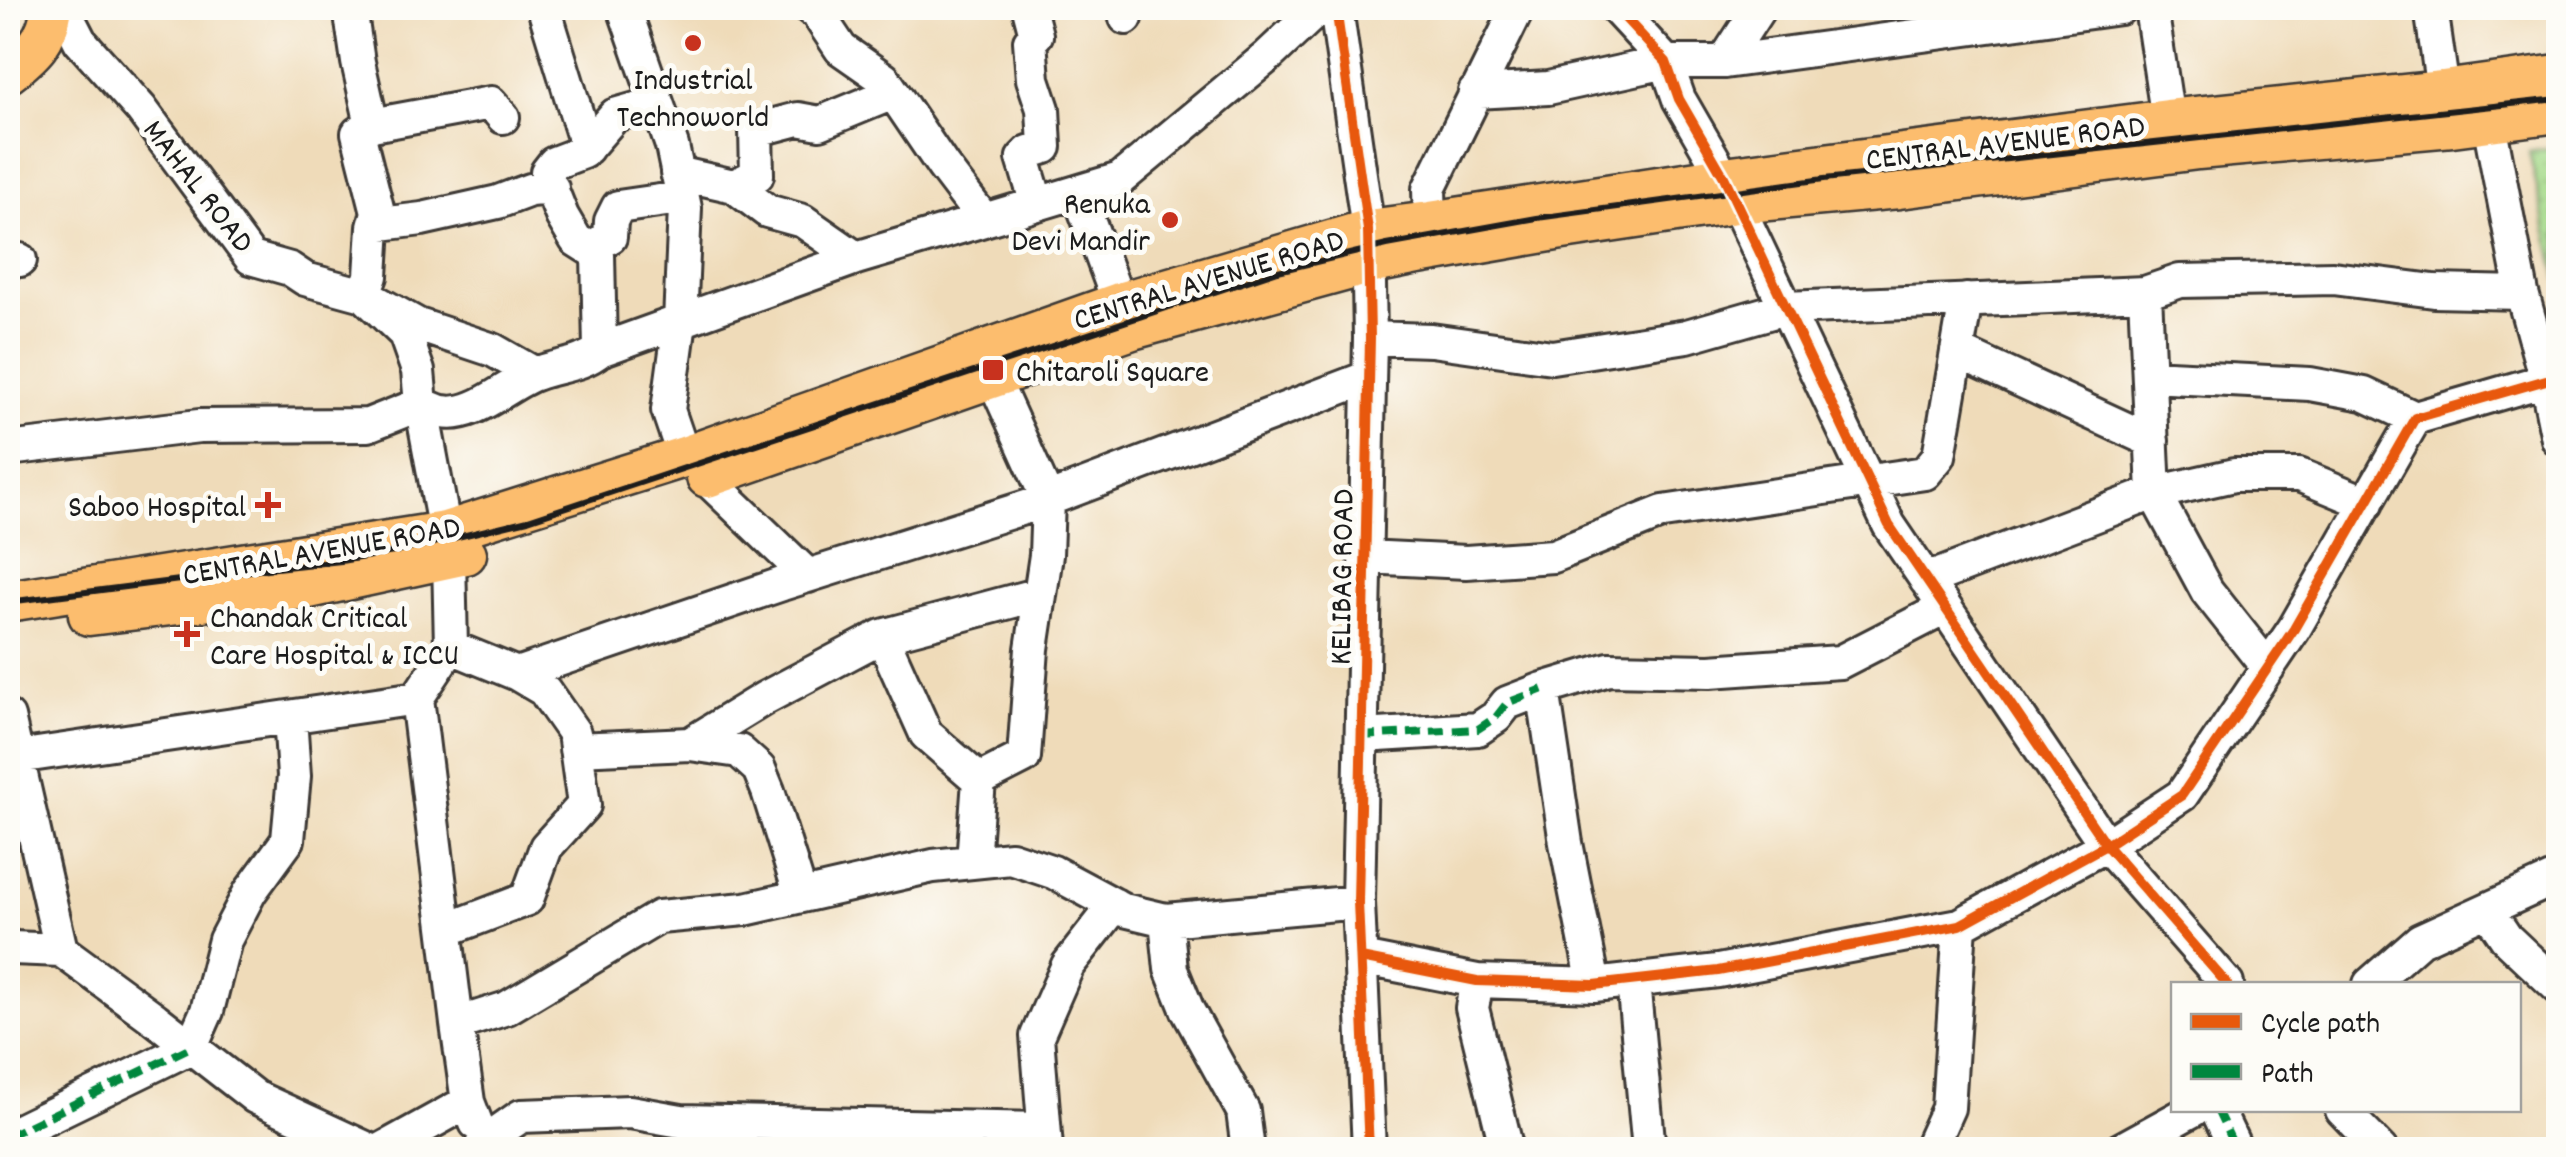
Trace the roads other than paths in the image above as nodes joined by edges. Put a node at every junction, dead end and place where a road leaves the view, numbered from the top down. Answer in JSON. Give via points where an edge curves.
{"nodes":[{"id":1,"x":52,"y":8,"type":"edge"},
{"id":2,"x":63,"y":8,"type":"edge"},
{"id":3,"x":350,"y":8,"type":"edge"},
{"id":4,"x":544,"y":8,"type":"edge"},
{"id":5,"x":624,"y":8,"type":"edge"},
{"id":6,"x":810,"y":8,"type":"edge"},
{"id":7,"x":1028,"y":8,"type":"edge"},
{"id":8,"x":1319,"y":8,"type":"edge"},
{"id":9,"x":1336,"y":8,"type":"edge"},
{"id":10,"x":1518,"y":8,"type":"edge"},
{"id":11,"x":1616,"y":8,"type":"edge"},
{"id":12,"x":1759,"y":8,"type":"edge"},
{"id":13,"x":2120,"y":8,"type":"edge"},
{"id":14,"x":2150,"y":8,"type":"edge"},
{"id":15,"x":2431,"y":8,"type":"edge"},
{"id":16,"x":1666,"y":62,"type":"junction"},
{"id":17,"x":1724,"y":62,"type":"junction"},
{"id":18,"x":8,"y":73,"type":"edge"},
{"id":19,"x":2558,"y":75,"type":"edge"},
{"id":20,"x":1475,"y":92,"type":"junction"},
{"id":21,"x":893,"y":93,"type":"junction"},
{"id":22,"x":656,"y":103,"type":"junction"},
{"id":23,"x":2467,"y":106,"type":"junction"},
{"id":24,"x":2558,"y":112,"type":"edge"},
{"id":25,"x":503,"y":117,"type":"dead end"},
{"id":26,"x":2168,"y":120,"type":"junction"},
{"id":27,"x":372,"y":124,"type":"junction"},
{"id":28,"x":586,"y":148,"type":"junction"},
{"id":29,"x":678,"y":174,"type":"junction"},
{"id":30,"x":734,"y":186,"type":"junction"},
{"id":31,"x":552,"y":188,"type":"junction"},
{"id":32,"x":1730,"y":190,"type":"junction"},
{"id":33,"x":1078,"y":192,"type":"junction"},
{"id":34,"x":1037,"y":204,"type":"junction"},
{"id":35,"x":684,"y":208,"type":"junction"},
{"id":36,"x":984,"y":220,"type":"junction"},
{"id":37,"x":1430,"y":222,"type":"junction"},
{"id":38,"x":374,"y":227,"type":"junction"},
{"id":39,"x":1369,"y":247,"type":"junction"},
{"id":40,"x":590,"y":248,"type":"junction"},
{"id":41,"x":856,"y":258,"type":"junction"},
{"id":42,"x":2145,"y":293,"type":"junction"},
{"id":43,"x":2522,"y":293,"type":"junction"},
{"id":44,"x":364,"y":295,"type":"junction"},
{"id":45,"x":1966,"y":300,"type":"junction"},
{"id":46,"x":1119,"y":303,"type":"junction"},
{"id":47,"x":1786,"y":308,"type":"junction"},
{"id":48,"x":680,"y":322,"type":"junction"},
{"id":49,"x":1370,"y":338,"type":"junction"},
{"id":50,"x":600,"y":350,"type":"junction"},
{"id":51,"x":1957,"y":351,"type":"junction"},
{"id":52,"x":535,"y":374,"type":"junction"},
{"id":53,"x":2149,"y":376,"type":"junction"},
{"id":54,"x":1369,"y":377,"type":"junction"},
{"id":55,"x":994,"y":378,"type":"junction"},
{"id":56,"x":2546,"y":380,"type":"junction"},
{"id":57,"x":421,"y":404,"type":"junction"},
{"id":58,"x":2415,"y":418,"type":"junction"},
{"id":59,"x":2558,"y":439,"type":"edge"},
{"id":60,"x":2152,"y":441,"type":"junction"},
{"id":61,"x":8,"y":449,"type":"edge"},
{"id":62,"x":695,"y":467,"type":"junction"},
{"id":63,"x":1869,"y":483,"type":"junction"},
{"id":64,"x":2154,"y":494,"type":"junction"},
{"id":65,"x":1048,"y":500,"type":"junction"},
{"id":66,"x":2367,"y":503,"type":"junction"},
{"id":67,"x":447,"y":545,"type":"junction"},
{"id":68,"x":1366,"y":557,"type":"junction"},
{"id":69,"x":808,"y":576,"type":"junction"},
{"id":70,"x":1926,"y":580,"type":"junction"},
{"id":71,"x":1040,"y":594,"type":"junction"},
{"id":72,"x":8,"y":601,"type":"edge"},
{"id":73,"x":1944,"y":608,"type":"junction"},
{"id":74,"x":8,"y":626,"type":"edge"},
{"id":75,"x":882,"y":636,"type":"junction"},
{"id":76,"x":451,"y":647,"type":"junction"},
{"id":77,"x":2268,"y":668,"type":"junction"},
{"id":78,"x":518,"y":674,"type":"junction"},
{"id":79,"x":1543,"y":689,"type":"junction"},
{"id":80,"x":417,"y":698,"type":"junction"},
{"id":81,"x":290,"y":717,"type":"junction"},
{"id":82,"x":8,"y":718,"type":"edge"},
{"id":83,"x":1362,"y":736,"type":"junction"},
{"id":84,"x":690,"y":744,"type":"junction"},
{"id":85,"x":576,"y":749,"type":"junction"},
{"id":86,"x":12,"y":759,"type":"edge"},
{"id":87,"x":979,"y":780,"type":"junction"},
{"id":88,"x":2106,"y":846,"type":"junction"},
{"id":89,"x":974,"y":862,"type":"junction"},
{"id":90,"x":2558,"y":877,"type":"edge"},
{"id":91,"x":801,"y":896,"type":"junction"},
{"id":92,"x":1358,"y":902,"type":"junction"},
{"id":93,"x":1114,"y":905,"type":"junction"},
{"id":94,"x":2487,"y":910,"type":"junction"},
{"id":95,"x":1166,"y":920,"type":"junction"},
{"id":96,"x":1960,"y":926,"type":"junction"},
{"id":97,"x":446,"y":930,"type":"junction"},
{"id":98,"x":8,"y":945,"type":"edge"},
{"id":99,"x":61,"y":950,"type":"junction"},
{"id":100,"x":1360,"y":958,"type":"junction"},
{"id":101,"x":1633,"y":980,"type":"junction"},
{"id":102,"x":1477,"y":981,"type":"junction"},
{"id":103,"x":2225,"y":982,"type":"edge"},
{"id":104,"x":2372,"y":982,"type":"edge"},
{"id":105,"x":1594,"y":985,"type":"junction"},
{"id":106,"x":2558,"y":987,"type":"edge"},
{"id":107,"x":457,"y":1024,"type":"junction"},
{"id":108,"x":191,"y":1047,"type":"junction"},
{"id":109,"x":468,"y":1102,"type":"junction"},
{"id":110,"x":2189,"y":1112,"type":"edge"},
{"id":111,"x":2218,"y":1112,"type":"edge"},
{"id":112,"x":2344,"y":1112,"type":"edge"},
{"id":113,"x":8,"y":1136,"type":"edge"},
{"id":114,"x":1045,"y":1139,"type":"edge"},
{"id":115,"x":486,"y":1146,"type":"edge"},
{"id":116,"x":367,"y":1149,"type":"edge"},
{"id":117,"x":1248,"y":1150,"type":"edge"},
{"id":118,"x":1368,"y":1150,"type":"edge"},
{"id":119,"x":1507,"y":1150,"type":"edge"},
{"id":120,"x":1649,"y":1150,"type":"edge"},
{"id":121,"x":1929,"y":1150,"type":"edge"},
{"id":122,"x":2120,"y":1150,"type":"edge"},
{"id":123,"x":2236,"y":1150,"type":"edge"},
{"id":124,"x":2381,"y":1150,"type":"edge"}],
"edges":[{"from":1,"to":18,"type":"main road","via":[[42,40]]},
{"from":2,"to":44,"type":"street","name":"MAHAL ROAD","via":[[80,40],[142,109],[251,258]]},
{"from":3,"to":27,"type":"street"},
{"from":4,"to":28,"type":"street"},
{"from":5,"to":22,"type":"street"},
{"from":6,"to":21,"type":"street","via":[[842,48]]},
{"from":7,"to":34,"type":"street","via":[[1044,146],[1023,158]]},
{"from":8,"to":33,"type":"street","via":[[1120,179]]},
{"from":9,"to":39,"type":"street","name":"KELIBAG ROAD"},
{"from":10,"to":20,"type":"street"},
{"from":11,"to":16,"type":"street"},
{"from":12,"to":17,"type":"street"},
{"from":13,"to":17,"type":"street"},
{"from":14,"to":26,"type":"street"},
{"from":15,"to":23,"type":"street"},
{"from":16,"to":17,"type":"street"},
{"from":16,"to":20,"type":"street","via":[[1548,88]]},
{"from":16,"to":32,"type":"street"},
{"from":19,"to":23,"type":"main road","name":"CENTRAL AVENUE ROAD"},
{"from":20,"to":37,"type":"street","via":[[1429,189]]},
{"from":21,"to":30,"type":"street","via":[[820,123],[798,118],[756,130],[757,175]]},
{"from":21,"to":36,"type":"street"},
{"from":22,"to":28,"type":"street","via":[[615,115]]},
{"from":22,"to":29,"type":"street"},
{"from":23,"to":24,"type":"main road"},
{"from":23,"to":26,"type":"main road","name":"CENTRAL AVENUE ROAD"},
{"from":23,"to":32,"type":"main road","via":[[1899,188]]},
{"from":23,"to":43,"type":"street"},
{"from":25,"to":27,"type":"street","via":[[492,102]]},
{"from":26,"to":32,"type":"main road","name":"CENTRAL AVENUE ROAD"},
{"from":27,"to":38,"type":"street","via":[[358,133],[378,212]]},
{"from":28,"to":31,"type":"street","via":[[549,168]]},
{"from":29,"to":30,"type":"street"},
{"from":29,"to":35,"type":"street"},
{"from":30,"to":41,"type":"street"},
{"from":31,"to":38,"type":"street"},
{"from":31,"to":40,"type":"street","via":[[576,240]]},
{"from":32,"to":37,"type":"main road","name":"CENTRAL AVENUE ROAD"},
{"from":32,"to":39,"type":"main road","via":[[1536,234]]},
{"from":32,"to":47,"type":"street"},
{"from":33,"to":34,"type":"street"},
{"from":33,"to":46,"type":"street"},
{"from":34,"to":36,"type":"street"},
{"from":35,"to":40,"type":"street","via":[[673,199],[618,207],[610,237]]},
{"from":35,"to":48,"type":"street"},
{"from":36,"to":41,"type":"street"},
{"from":37,"to":39,"type":"main road","name":"CENTRAL AVENUE ROAD"},
{"from":38,"to":44,"type":"street"},
{"from":39,"to":46,"type":"main road","name":"CENTRAL AVENUE ROAD"},
{"from":39,"to":49,"type":"street","name":"KELIBAG ROAD"},
{"from":39,"to":55,"type":"main road"},
{"from":40,"to":50,"type":"street","via":[[600,264]]},
{"from":41,"to":48,"type":"street"},
{"from":42,"to":43,"type":"street","via":[[2180,280],[2333,278]]},
{"from":42,"to":45,"type":"street"},
{"from":42,"to":53,"type":"street"},
{"from":43,"to":56,"type":"street"},
{"from":44,"to":52,"type":"street"},
{"from":44,"to":57,"type":"street","name":"MAHAL ROAD","via":[[405,334]]},
{"from":45,"to":47,"type":"street"},
{"from":45,"to":51,"type":"street"},
{"from":46,"to":62,"type":"main road","name":"CENTRAL AVENUE ROAD"},
{"from":47,"to":49,"type":"street","via":[[1687,336],[1552,356]]},
{"from":47,"to":63,"type":"street"},
{"from":48,"to":50,"type":"street"},
{"from":48,"to":62,"type":"street","via":[[668,410]]},
{"from":49,"to":54,"type":"street","name":"KELIBAG ROAD"},
{"from":50,"to":52,"type":"street"},
{"from":51,"to":60,"type":"street"},
{"from":51,"to":63,"type":"street","via":[[1940,456],[1925,473]]},
{"from":52,"to":57,"type":"street","via":[[483,405],[446,413]]},
{"from":53,"to":58,"type":"street","via":[[2310,384],[2364,394]]},
{"from":53,"to":60,"type":"street"},
{"from":54,"to":65,"type":"street"},
{"from":54,"to":68,"type":"street","name":"KELIBAG ROAD"},
{"from":55,"to":62,"type":"main road"},
{"from":55,"to":65,"type":"street"},
{"from":56,"to":58,"type":"street"},
{"from":56,"to":59,"type":"street"},
{"from":57,"to":61,"type":"street","via":[[368,426],[199,426]]},
{"from":57,"to":67,"type":"street","name":"MAHAL ROAD"},
{"from":58,"to":66,"type":"street"},
{"from":60,"to":64,"type":"street"},
{"from":62,"to":67,"type":"main road","name":"CENTRAL AVENUE ROAD"},
{"from":62,"to":69,"type":"street"},
{"from":63,"to":68,"type":"street","via":[[1663,512],[1553,556],[1466,562]]},
{"from":63,"to":70,"type":"street"},
{"from":64,"to":66,"type":"street","via":[[2234,475],[2299,475]]},
{"from":64,"to":70,"type":"street"},
{"from":64,"to":77,"type":"street","via":[[2207,591]]},
{"from":65,"to":69,"type":"street"},
{"from":65,"to":71,"type":"street"},
{"from":66,"to":77,"type":"street"},
{"from":67,"to":72,"type":"main road","name":"CENTRAL AVENUE ROAD"},
{"from":67,"to":74,"type":"main road","via":[[309,588]]},
{"from":67,"to":76,"type":"street","name":"MAHAL ROAD"},
{"from":68,"to":83,"type":"street","name":"KELIBAG ROAD"},
{"from":69,"to":78,"type":"street"},
{"from":70,"to":73,"type":"street"},
{"from":71,"to":75,"type":"street"},
{"from":71,"to":87,"type":"street","via":[[1024,757]]},
{"from":73,"to":79,"type":"street","via":[[1840,662],[1710,671],[1609,669]]},
{"from":73,"to":88,"type":"street"},
{"from":75,"to":84,"type":"street"},
{"from":75,"to":87,"type":"street","via":[[926,734]]},
{"from":76,"to":78,"type":"street"},
{"from":76,"to":80,"type":"street"},
{"from":77,"to":88,"type":"street","via":[[2182,794]]},
{"from":78,"to":85,"type":"street","via":[[544,690],[574,733]]},
{"from":79,"to":83,"type":"street","via":[[1507,703],[1478,729]]},
{"from":79,"to":105,"type":"street"},
{"from":80,"to":81,"type":"street"},
{"from":80,"to":97,"type":"street"},
{"from":81,"to":86,"type":"street"},
{"from":81,"to":108,"type":"street","via":[[288,840],[224,940]]},
{"from":82,"to":86,"type":"street"},
{"from":83,"to":92,"type":"street","name":"KELIBAG ROAD"},
{"from":84,"to":85,"type":"street"},
{"from":84,"to":91,"type":"street","via":[[739,751],[758,769]]},
{"from":85,"to":97,"type":"street","via":[[584,805],[546,846],[527,899]]},
{"from":86,"to":99,"type":"street"},
{"from":87,"to":89,"type":"street"},
{"from":88,"to":96,"type":"street"},
{"from":88,"to":103,"type":"street"},
{"from":89,"to":91,"type":"street"},
{"from":89,"to":93,"type":"street","via":[[1011,858]]},
{"from":90,"to":94,"type":"street"},
{"from":91,"to":107,"type":"street","via":[[658,918],[507,1008]]},
{"from":92,"to":95,"type":"street"},
{"from":92,"to":100,"type":"street","name":"KELIBAG ROAD"},
{"from":93,"to":95,"type":"street"},
{"from":93,"to":114,"type":"street","via":[[1068,966],[1037,1036]]},
{"from":94,"to":104,"type":"street","via":[[2420,940]]},
{"from":94,"to":106,"type":"street","via":[[2506,938]]},
{"from":95,"to":117,"type":"street","via":[[1172,969],[1243,1112]]},
{"from":96,"to":101,"type":"street"},
{"from":96,"to":121,"type":"street","via":[[1948,1108]]},
{"from":97,"to":107,"type":"street"},
{"from":98,"to":99,"type":"street"},
{"from":99,"to":108,"type":"street"},
{"from":100,"to":102,"type":"street"},
{"from":100,"to":118,"type":"street","name":"KELIBAG ROAD"},
{"from":101,"to":105,"type":"street"},
{"from":101,"to":120,"type":"street"},
{"from":102,"to":105,"type":"street"},
{"from":102,"to":119,"type":"street","via":[[1472,1008]]},
{"from":107,"to":109,"type":"street"},
{"from":108,"to":113,"type":"street"},
{"from":108,"to":116,"type":"street","via":[[255,1097]]},
{"from":109,"to":115,"type":"street"},
{"from":109,"to":116,"type":"street"},
{"from":110,"to":122,"type":"street"},
{"from":111,"to":123,"type":"street"},
{"from":112,"to":124,"type":"street"},
{"from":114,"to":115,"type":"street","via":[[681,1121],[630,1112],[521,1116]]}]}
